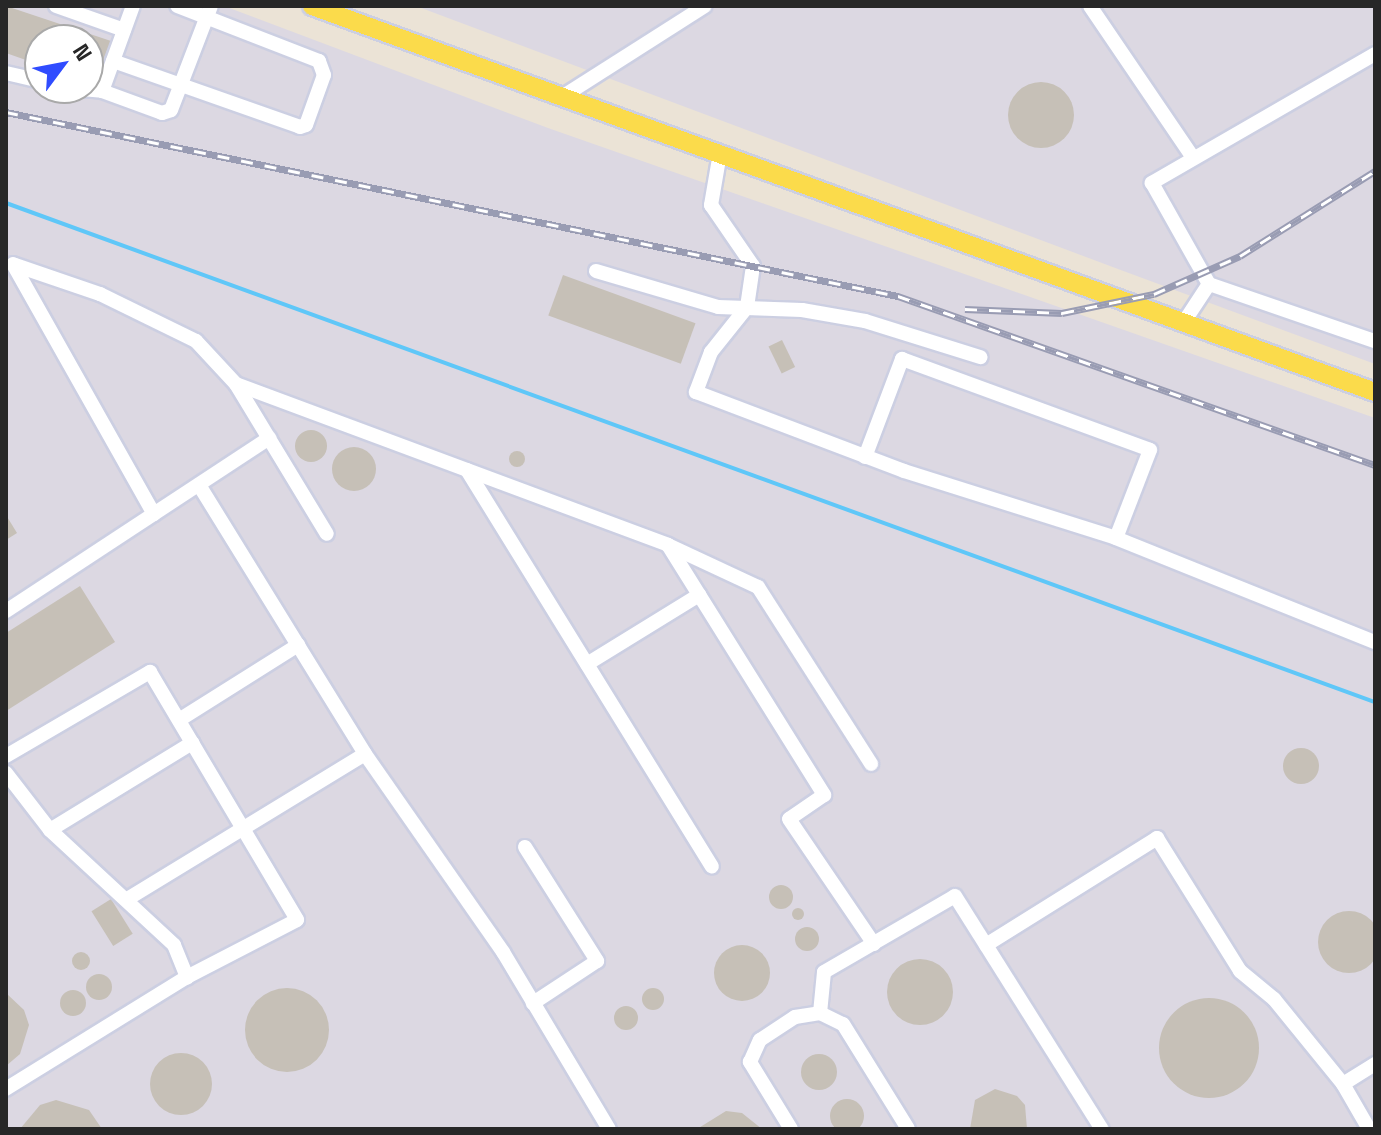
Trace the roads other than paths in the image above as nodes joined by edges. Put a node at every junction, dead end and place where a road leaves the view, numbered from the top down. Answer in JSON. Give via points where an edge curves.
{"nodes":[{"id":1,"x":56,"y":6,"type":"edge"},
{"id":2,"x":133,"y":6,"type":"edge"},
{"id":3,"x":177,"y":6,"type":"edge"},
{"id":4,"x":312,"y":6,"type":"edge"},
{"id":5,"x":705,"y":6,"type":"edge"},
{"id":6,"x":1090,"y":6,"type":"edge"},
{"id":7,"x":210,"y":12,"type":"edge"},
{"id":8,"x":124,"y":30,"type":"junction"},
{"id":9,"x":1375,"y":54,"type":"edge"},
{"id":10,"x":113,"y":61,"type":"junction"},
{"id":11,"x":184,"y":84,"type":"junction"},
{"id":12,"x":104,"y":86,"type":"edge"},
{"id":13,"x":104,"y":92,"type":"edge"},
{"id":14,"x":562,"y":97,"type":"junction"},
{"id":15,"x":720,"y":153,"type":"junction"},
{"id":16,"x":1192,"y":156,"type":"junction"},
{"id":17,"x":11,"y":263,"type":"edge"},
{"id":18,"x":596,"y":271,"type":"dead end"},
{"id":19,"x":1209,"y":284,"type":"junction"},
{"id":20,"x":747,"y":307,"type":"junction"},
{"id":21,"x":1184,"y":322,"type":"junction"},
{"id":22,"x":1375,"y":341,"type":"edge"},
{"id":23,"x":980,"y":357,"type":"dead end"},
{"id":24,"x":236,"y":384,"type":"junction"},
{"id":25,"x":1375,"y":392,"type":"edge"},
{"id":26,"x":269,"y":438,"type":"junction"},
{"id":27,"x":865,"y":457,"type":"junction"},
{"id":28,"x":467,"y":470,"type":"junction"},
{"id":29,"x":199,"y":485,"type":"junction"},
{"id":30,"x":154,"y":514,"type":"junction"},
{"id":31,"x":327,"y":534,"type":"dead end"},
{"id":32,"x":1116,"y":538,"type":"junction"},
{"id":33,"x":668,"y":545,"type":"junction"},
{"id":34,"x":699,"y":595,"type":"junction"},
{"id":35,"x":6,"y":611,"type":"edge"},
{"id":36,"x":1375,"y":642,"type":"edge"},
{"id":37,"x":298,"y":645,"type":"junction"},
{"id":38,"x":587,"y":664,"type":"junction"},
{"id":39,"x":179,"y":720,"type":"junction"},
{"id":40,"x":192,"y":743,"type":"junction"},
{"id":41,"x":365,"y":754,"type":"junction"},
{"id":42,"x":6,"y":756,"type":"edge"},
{"id":43,"x":871,"y":764,"type":"dead end"},
{"id":44,"x":6,"y":773,"type":"edge"},
{"id":45,"x":243,"y":829,"type":"junction"},
{"id":46,"x":50,"y":830,"type":"junction"},
{"id":47,"x":525,"y":847,"type":"dead end"},
{"id":48,"x":712,"y":866,"type":"dead end"},
{"id":49,"x":129,"y":898,"type":"junction"},
{"id":50,"x":874,"y":944,"type":"junction"},
{"id":51,"x":986,"y":945,"type":"junction"},
{"id":52,"x":187,"y":977,"type":"junction"},
{"id":53,"x":533,"y":1003,"type":"junction"},
{"id":54,"x":820,"y":1013,"type":"junction"},
{"id":55,"x":1375,"y":1064,"type":"edge"},
{"id":56,"x":1343,"y":1084,"type":"junction"},
{"id":57,"x":6,"y":1089,"type":"edge"},
{"id":58,"x":609,"y":1129,"type":"edge"},
{"id":59,"x":791,"y":1129,"type":"edge"},
{"id":60,"x":908,"y":1129,"type":"edge"},
{"id":61,"x":1102,"y":1129,"type":"edge"},
{"id":62,"x":1369,"y":1129,"type":"edge"}],
"edges":[{"from":1,"to":8,"type":"street"},
{"from":2,"to":8,"type":"street"},
{"from":3,"to":7,"type":"street"},
{"from":4,"to":14,"type":"main road"},
{"from":5,"to":14,"type":"street"},
{"from":6,"to":16,"type":"street"},
{"from":7,"to":11,"type":"street"},
{"from":7,"to":11,"type":"street","via":[[319,61],[324,75],[306,125]]},
{"from":8,"to":10,"type":"street"},
{"from":9,"to":16,"type":"street"},
{"from":10,"to":11,"type":"street"},
{"from":10,"to":12,"type":"street"},
{"from":11,"to":13,"type":"street","via":[[176,106],[162,113]]},
{"from":14,"to":15,"type":"main road"},
{"from":15,"to":20,"type":"street","via":[[711,205],[753,266]]},
{"from":15,"to":21,"type":"main road"},
{"from":16,"to":19,"type":"street","via":[[1152,183]]},
{"from":17,"to":24,"type":"street","via":[[100,294],[196,341]]},
{"from":17,"to":30,"type":"street"},
{"from":18,"to":20,"type":"street","via":[[718,307]]},
{"from":19,"to":21,"type":"street"},
{"from":19,"to":22,"type":"street"},
{"from":20,"to":23,"type":"street","via":[[865,321]]},
{"from":20,"to":27,"type":"street","via":[[711,352],[696,392]]},
{"from":21,"to":25,"type":"main road"},
{"from":24,"to":26,"type":"street"},
{"from":24,"to":28,"type":"street"},
{"from":26,"to":29,"type":"street"},
{"from":26,"to":31,"type":"street"},
{"from":27,"to":32,"type":"street"},
{"from":27,"to":32,"type":"street","via":[[902,359],[1150,450]]},
{"from":28,"to":33,"type":"street"},
{"from":28,"to":38,"type":"street"},
{"from":29,"to":30,"type":"street"},
{"from":29,"to":37,"type":"street"},
{"from":30,"to":35,"type":"street"},
{"from":32,"to":36,"type":"street"},
{"from":33,"to":34,"type":"street"},
{"from":33,"to":43,"type":"street","via":[[758,587]]},
{"from":34,"to":38,"type":"street"},
{"from":34,"to":50,"type":"street","via":[[824,795],[789,819]]},
{"from":37,"to":39,"type":"street"},
{"from":37,"to":41,"type":"street"},
{"from":38,"to":48,"type":"street"},
{"from":39,"to":40,"type":"street"},
{"from":39,"to":42,"type":"street","via":[[150,672]]},
{"from":40,"to":45,"type":"street"},
{"from":40,"to":46,"type":"street"},
{"from":41,"to":45,"type":"street"},
{"from":41,"to":53,"type":"street"},
{"from":44,"to":46,"type":"street"},
{"from":45,"to":49,"type":"street"},
{"from":45,"to":52,"type":"street","via":[[297,920]]},
{"from":46,"to":49,"type":"street"},
{"from":47,"to":53,"type":"street","via":[[597,961]]},
{"from":49,"to":52,"type":"street","via":[[174,945]]},
{"from":50,"to":51,"type":"street","via":[[955,896]]},
{"from":50,"to":54,"type":"street","via":[[824,972]]},
{"from":51,"to":56,"type":"street","via":[[1157,838],[1240,971],[1274,999]]},
{"from":51,"to":61,"type":"street"},
{"from":52,"to":57,"type":"street"},
{"from":53,"to":58,"type":"street"},
{"from":54,"to":59,"type":"street","via":[[795,1017],[760,1040],[750,1062]]},
{"from":54,"to":60,"type":"street","via":[[843,1024]]},
{"from":55,"to":56,"type":"street"},
{"from":56,"to":62,"type":"street"}]}
